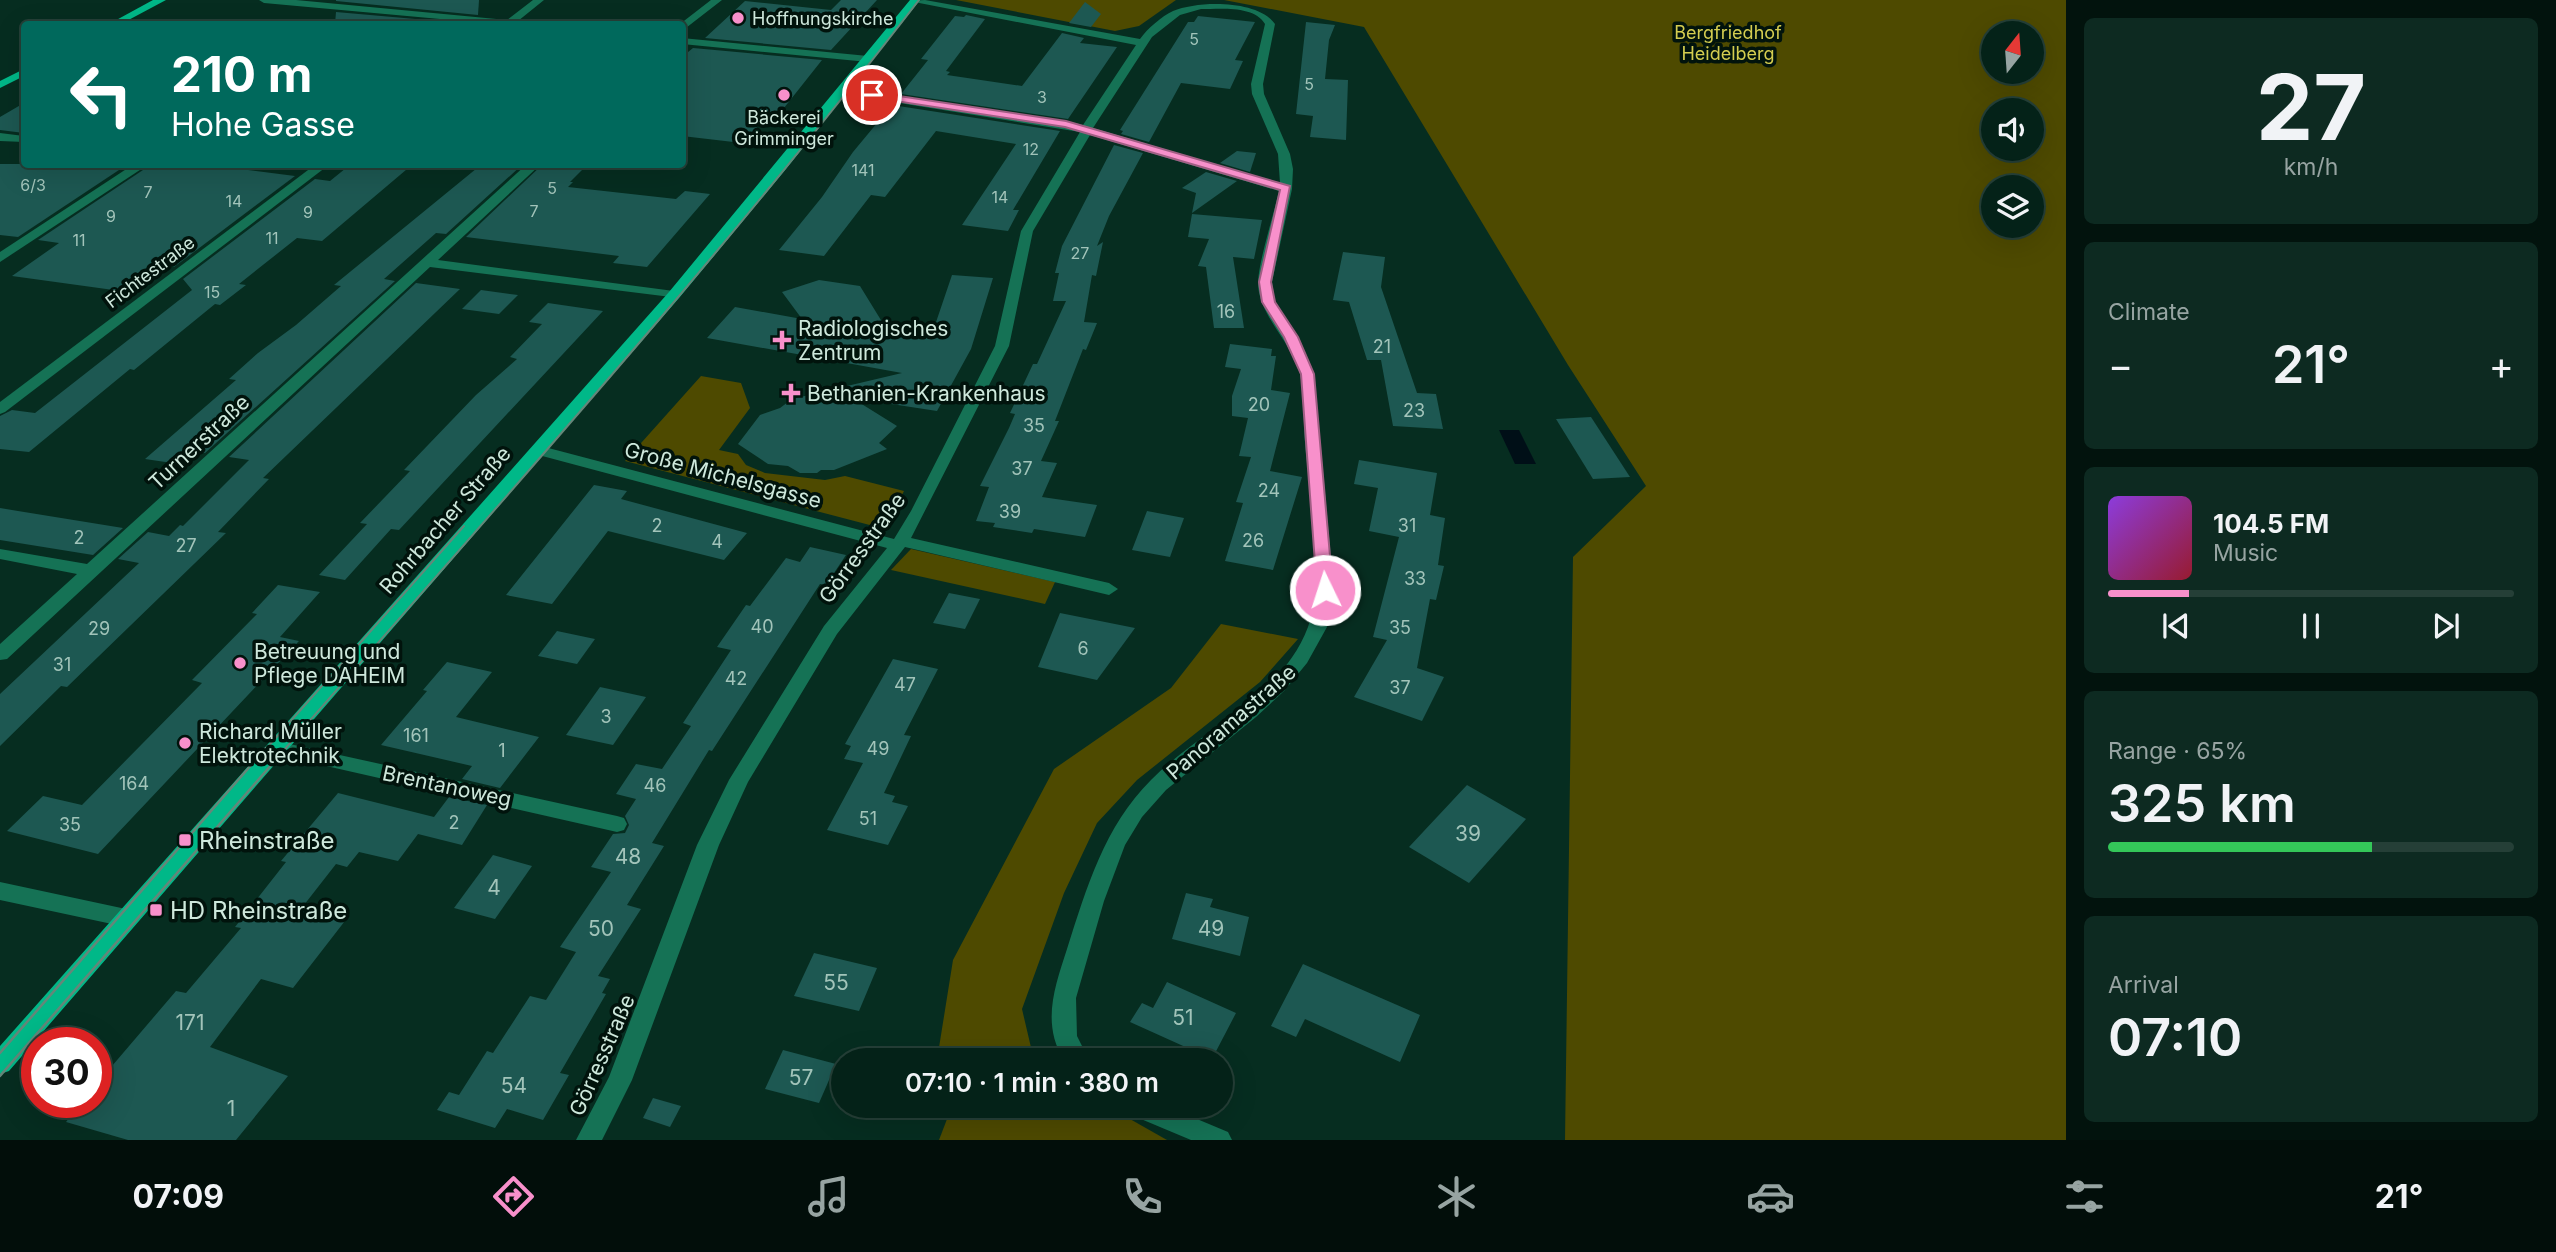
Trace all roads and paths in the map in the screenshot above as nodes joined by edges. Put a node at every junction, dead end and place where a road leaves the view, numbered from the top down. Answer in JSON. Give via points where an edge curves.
{"nodes":[{"id":1,"x":161,"y":0,"type":"edge"},
{"id":2,"x":264,"y":0,"type":"edge"},
{"id":3,"x":539,"y":0,"type":"edge"},
{"id":4,"x":717,"y":0,"type":"edge"},
{"id":5,"x":915,"y":0,"type":"edge"},
{"id":6,"x":1208,"y":3,"type":"edge"},
{"id":7,"x":120,"y":21,"type":"edge"},
{"id":8,"x":477,"y":21,"type":"edge"},
{"id":9,"x":511,"y":21,"type":"edge"},
{"id":10,"x":686,"y":25,"type":"edge"},
{"id":11,"x":686,"y":41,"type":"edge"},
{"id":12,"x":1142,"y":43,"type":"junction"},
{"id":13,"x":868,"y":59,"type":"junction"},
{"id":14,"x":21,"y":74,"type":"edge"},
{"id":15,"x":0,"y":85,"type":"edge"},
{"id":16,"x":843,"y":91,"type":"junction"},
{"id":17,"x":1087,"y":130,"type":"junction"},
{"id":18,"x":0,"y":137,"type":"edge"},
{"id":19,"x":21,"y":139,"type":"edge"},
{"id":20,"x":137,"y":168,"type":"edge"},
{"id":21,"x":319,"y":168,"type":"edge"},
{"id":22,"x":531,"y":168,"type":"edge"},
{"id":23,"x":1286,"y":188,"type":"junction"},
{"id":24,"x":2,"y":254,"type":"edge"},
{"id":25,"x":428,"y":263,"type":"junction"},
{"id":26,"x":674,"y":295,"type":"junction"},
{"id":27,"x":0,"y":409,"type":"edge"},
{"id":28,"x":537,"y":450,"type":"junction"},
{"id":29,"x":899,"y":543,"type":"junction"},
{"id":30,"x":0,"y":554,"type":"edge"},
{"id":31,"x":93,"y":571,"type":"junction"},
{"id":32,"x":1110,"y":589,"type":"dead end"},
{"id":33,"x":0,"y":654,"type":"edge"},
{"id":34,"x":276,"y":748,"type":"junction"},
{"id":35,"x":617,"y":824,"type":"dead end"},
{"id":36,"x":0,"y":891,"type":"edge"},
{"id":37,"x":127,"y":918,"type":"junction"},
{"id":38,"x":1071,"y":1048,"type":"edge"},
{"id":39,"x":0,"y":1063,"type":"edge"},
{"id":40,"x":1167,"y":1118,"type":"edge"},
{"id":41,"x":589,"y":1140,"type":"edge"},
{"id":42,"x":1219,"y":1140,"type":"edge"}],
"edges":[{"from":1,"to":7,"type":"main road"},
{"from":2,"to":8,"type":"street"},
{"from":3,"to":9,"type":"street"},
{"from":4,"to":10,"type":"street"},
{"from":5,"to":12,"type":"street"},
{"from":5,"to":13,"type":"main road","name":"Rohrbacher Straße"},
{"from":6,"to":12,"type":"street","name":"Panoramastraße","via":[[1176,13]]},
{"from":6,"to":23,"type":"street","name":"Panoramastraße","via":[[1244,8],[1268,20],[1258,94],[1284,154]]},
{"from":11,"to":13,"type":"street"},
{"from":12,"to":17,"type":"street","name":"Görresstraße"},
{"from":13,"to":16,"type":"main road","name":"Rohrbacher Straße"},
{"from":14,"to":15,"type":"main road"},
{"from":16,"to":17,"type":"street","via":[[1023,116]]},
{"from":16,"to":26,"type":"main road","name":"Rohrbacher Straße"},
{"from":17,"to":23,"type":"street"},
{"from":17,"to":29,"type":"street","name":"Görresstraße","via":[[1027,231],[1002,346]]},
{"from":18,"to":19,"type":"street"},
{"from":20,"to":24,"type":"street"},
{"from":21,"to":27,"type":"street","name":"Fichtestraße"},
{"from":22,"to":25,"type":"street","name":"Turnerstraße"},
{"from":23,"to":38,"type":"street","name":"Panoramastraße","via":[[1265,282],[1268,302],[1291,337],[1307,374],[1324,610],[1297,665],[1158,786],[1135,810],[1117,841],[1064,1003],[1061,1018]]},
{"from":25,"to":26,"type":"street"},
{"from":25,"to":31,"type":"street","name":"Turnerstraße"},
{"from":26,"to":28,"type":"main road","name":"Rohrbacher Straße"},
{"from":28,"to":29,"type":"street","name":"Große Michelsgasse"},
{"from":28,"to":34,"type":"main road","name":"Rohrbacher Straße"},
{"from":29,"to":32,"type":"street","name":"Große Michelsgasse"},
{"from":29,"to":41,"type":"street","name":"Görresstraße","via":[[830,630],[739,780],[708,845],[620,1080]]},
{"from":30,"to":31,"type":"street"},
{"from":31,"to":33,"type":"street","name":"Turnerstraße"},
{"from":34,"to":35,"type":"street","name":"Brentanoweg"},
{"from":34,"to":37,"type":"main road","name":"Rohrbacher Straße"},
{"from":36,"to":37,"type":"street"},
{"from":37,"to":39,"type":"main road","name":"Rohrbacher Straße"},
{"from":40,"to":42,"type":"street"}]}
